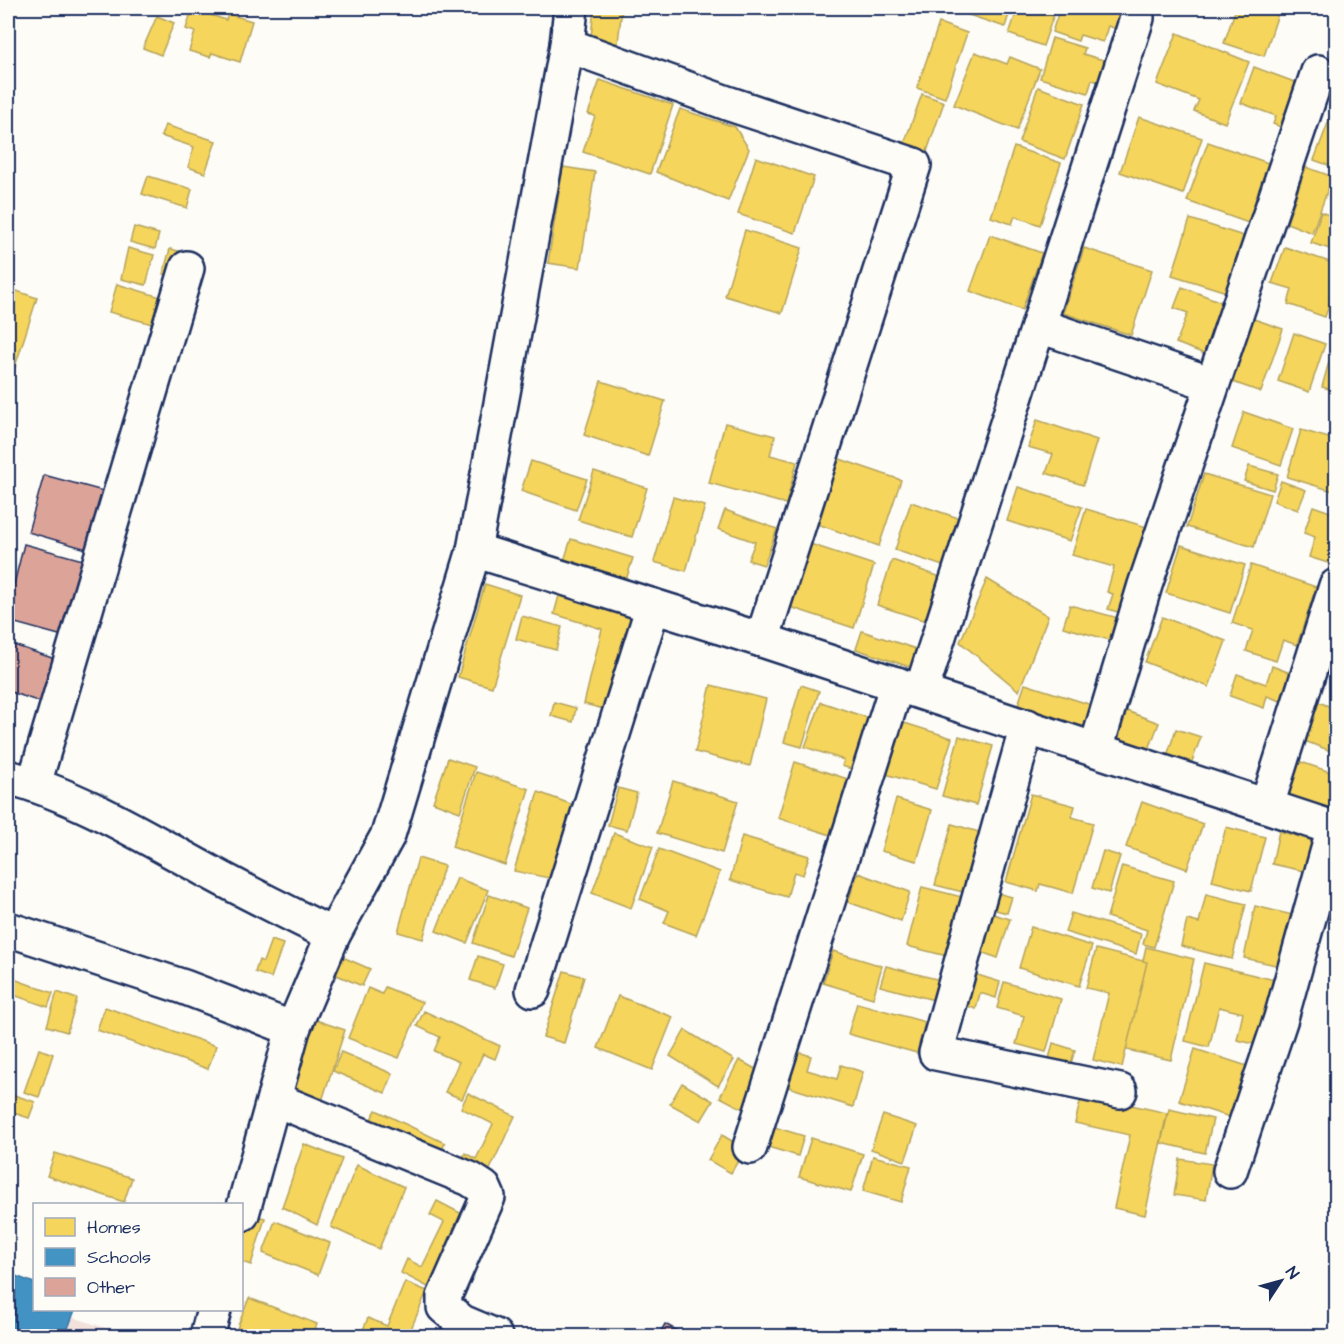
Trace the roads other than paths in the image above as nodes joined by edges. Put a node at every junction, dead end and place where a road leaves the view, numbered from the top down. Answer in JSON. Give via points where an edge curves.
{"nodes":[{"id":1,"x":571,"y":8,"type":"edge"},
{"id":2,"x":1137,"y":18,"type":"dead end"},
{"id":3,"x":567,"y":45,"type":"junction"},
{"id":4,"x":1318,"y":72,"type":"dead end"},
{"id":5,"x":187,"y":268,"type":"dead end"},
{"id":6,"x":1040,"y":326,"type":"junction"},
{"id":7,"x":1212,"y":384,"type":"junction"},
{"id":8,"x":474,"y":550,"type":"junction"},
{"id":9,"x":1336,"y":586,"type":"edge"},
{"id":10,"x":653,"y":606,"type":"junction"},
{"id":11,"x":762,"y":640,"type":"junction"},
{"id":12,"x":909,"y":688,"type":"junction"},
{"id":13,"x":1027,"y":726,"type":"junction"},
{"id":14,"x":1096,"y":749,"type":"junction"},
{"id":15,"x":21,"y":780,"type":"edge"},
{"id":16,"x":1267,"y":805,"type":"junction"},
{"id":17,"x":1336,"y":828,"type":"edge"},
{"id":18,"x":8,"y":929,"type":"edge"},
{"id":19,"x":333,"y":935,"type":"junction"},
{"id":20,"x":533,"y":990,"type":"dead end"},
{"id":21,"x":293,"y":1029,"type":"junction"},
{"id":22,"x":1120,"y":1092,"type":"dead end"},
{"id":23,"x":274,"y":1099,"type":"junction"},
{"id":24,"x":750,"y":1147,"type":"dead end"},
{"id":25,"x":1230,"y":1171,"type":"dead end"},
{"id":26,"x":243,"y":1210,"type":"edge"},
{"id":27,"x":214,"y":1311,"type":"edge"},
{"id":28,"x":207,"y":1336,"type":"edge"},
{"id":29,"x":495,"y":1336,"type":"edge"}],
"edges":[{"from":1,"to":3,"type":"street"},
{"from":2,"to":6,"type":"street"},
{"from":3,"to":8,"type":"street"},
{"from":3,"to":11,"type":"street","via":[[914,165]]},
{"from":4,"to":7,"type":"street"},
{"from":5,"to":15,"type":"street"},
{"from":6,"to":7,"type":"street"},
{"from":6,"to":12,"type":"street"},
{"from":7,"to":14,"type":"street"},
{"from":8,"to":10,"type":"street"},
{"from":8,"to":19,"type":"street","via":[[388,835]]},
{"from":9,"to":16,"type":"street"},
{"from":10,"to":11,"type":"street"},
{"from":10,"to":20,"type":"street"},
{"from":11,"to":12,"type":"street"},
{"from":12,"to":13,"type":"street"},
{"from":12,"to":24,"type":"street"},
{"from":13,"to":14,"type":"street"},
{"from":13,"to":22,"type":"street","via":[[936,1053]]},
{"from":14,"to":16,"type":"street"},
{"from":15,"to":19,"type":"street","via":[[122,824]]},
{"from":16,"to":17,"type":"street"},
{"from":17,"to":25,"type":"street","via":[[1281,1018]]},
{"from":18,"to":21,"type":"street","via":[[184,987]]},
{"from":19,"to":21,"type":"street"},
{"from":21,"to":23,"type":"street"},
{"from":23,"to":26,"type":"street"},
{"from":23,"to":29,"type":"street","via":[[484,1188],[488,1197],[444,1297],[444,1307],[462,1322]]},
{"from":27,"to":28,"type":"street"}]}
